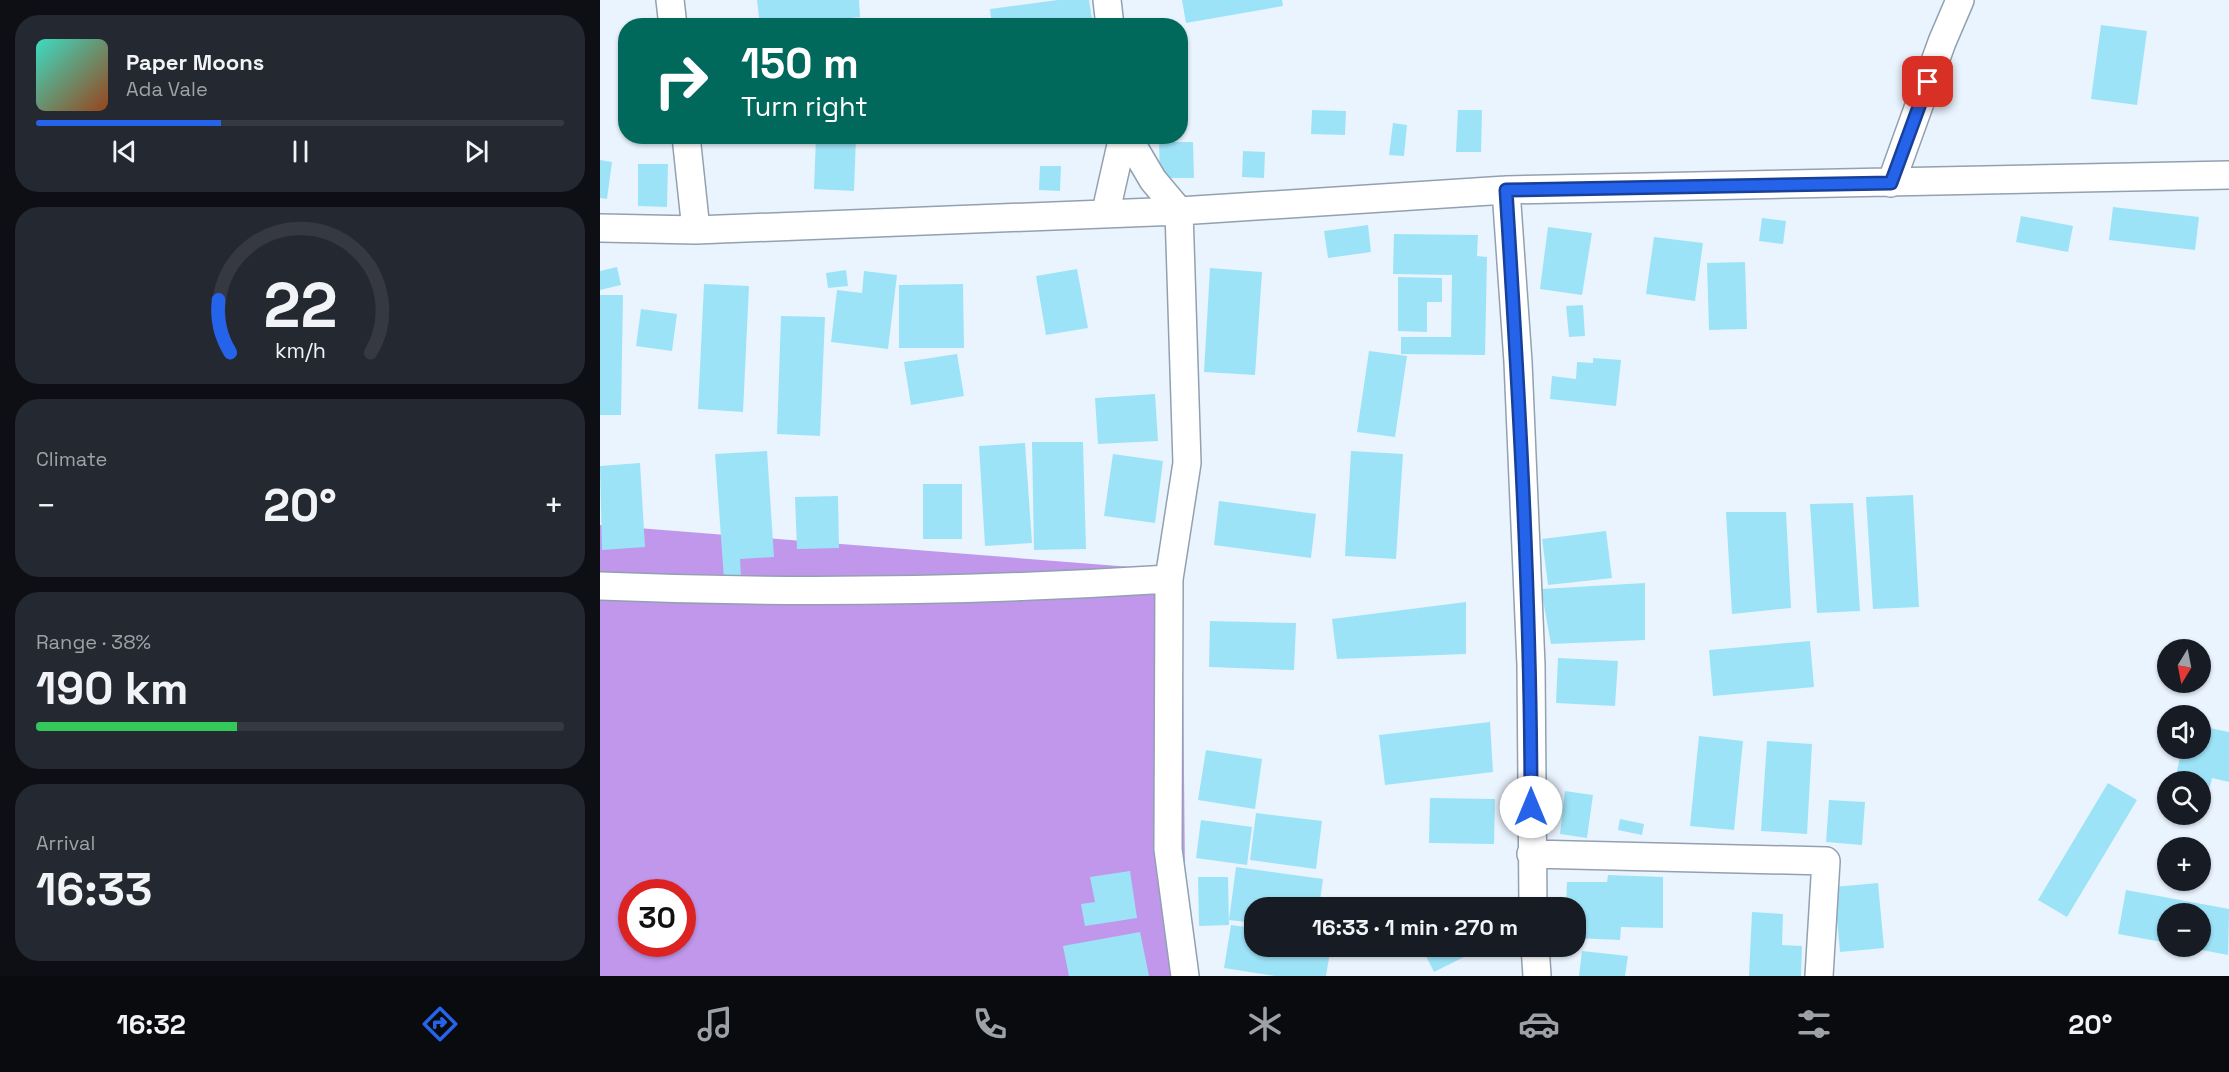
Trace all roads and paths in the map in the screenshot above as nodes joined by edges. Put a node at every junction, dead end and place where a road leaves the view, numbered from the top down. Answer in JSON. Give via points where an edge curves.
{"nodes":[{"id":1,"x":670,"y":0,"type":"edge"},
{"id":2,"x":1107,"y":0,"type":"edge"},
{"id":3,"x":1960,"y":0,"type":"edge"},
{"id":4,"x":672,"y":18,"type":"edge"},
{"id":5,"x":1109,"y":18,"type":"edge"},
{"id":6,"x":687,"y":144,"type":"edge"},
{"id":7,"x":1121,"y":144,"type":"edge"},
{"id":8,"x":1132,"y":144,"type":"edge"},
{"id":9,"x":2229,"y":175,"type":"edge"},
{"id":10,"x":1891,"y":183,"type":"junction"},
{"id":11,"x":1506,"y":190,"type":"junction"},
{"id":12,"x":1179,"y":210,"type":"junction"},
{"id":13,"x":1106,"y":211,"type":"junction"},
{"id":14,"x":600,"y":228,"type":"edge"},
{"id":15,"x":696,"y":230,"type":"junction"},
{"id":16,"x":1169,"y":579,"type":"junction"},
{"id":17,"x":600,"y":586,"type":"edge"},
{"id":18,"x":1531,"y":854,"type":"junction"},
{"id":19,"x":1533,"y":897,"type":"edge"},
{"id":20,"x":1536,"y":957,"type":"edge"},
{"id":21,"x":1185,"y":976,"type":"edge"},
{"id":22,"x":1537,"y":976,"type":"edge"},
{"id":23,"x":1819,"y":976,"type":"edge"}],
"edges":[{"from":1,"to":4,"type":"street"},
{"from":2,"to":5,"type":"street"},
{"from":3,"to":10,"type":"street"},
{"from":6,"to":15,"type":"street"},
{"from":7,"to":13,"type":"street"},
{"from":8,"to":12,"type":"street","via":[[1153,180]]},
{"from":9,"to":10,"type":"street"},
{"from":10,"to":11,"type":"street"},
{"from":11,"to":12,"type":"street"},
{"from":11,"to":18,"type":"street","via":[[1531,665]]},
{"from":12,"to":13,"type":"street"},
{"from":12,"to":16,"type":"street","via":[[1187,463]]},
{"from":13,"to":15,"type":"street"},
{"from":14,"to":15,"type":"street"},
{"from":16,"to":17,"type":"street","via":[[993,588],[718,591]]},
{"from":16,"to":21,"type":"street","via":[[1168,849]]},
{"from":18,"to":19,"type":"street"},
{"from":18,"to":23,"type":"street","via":[[1826,861]]},
{"from":20,"to":22,"type":"street"}]}
